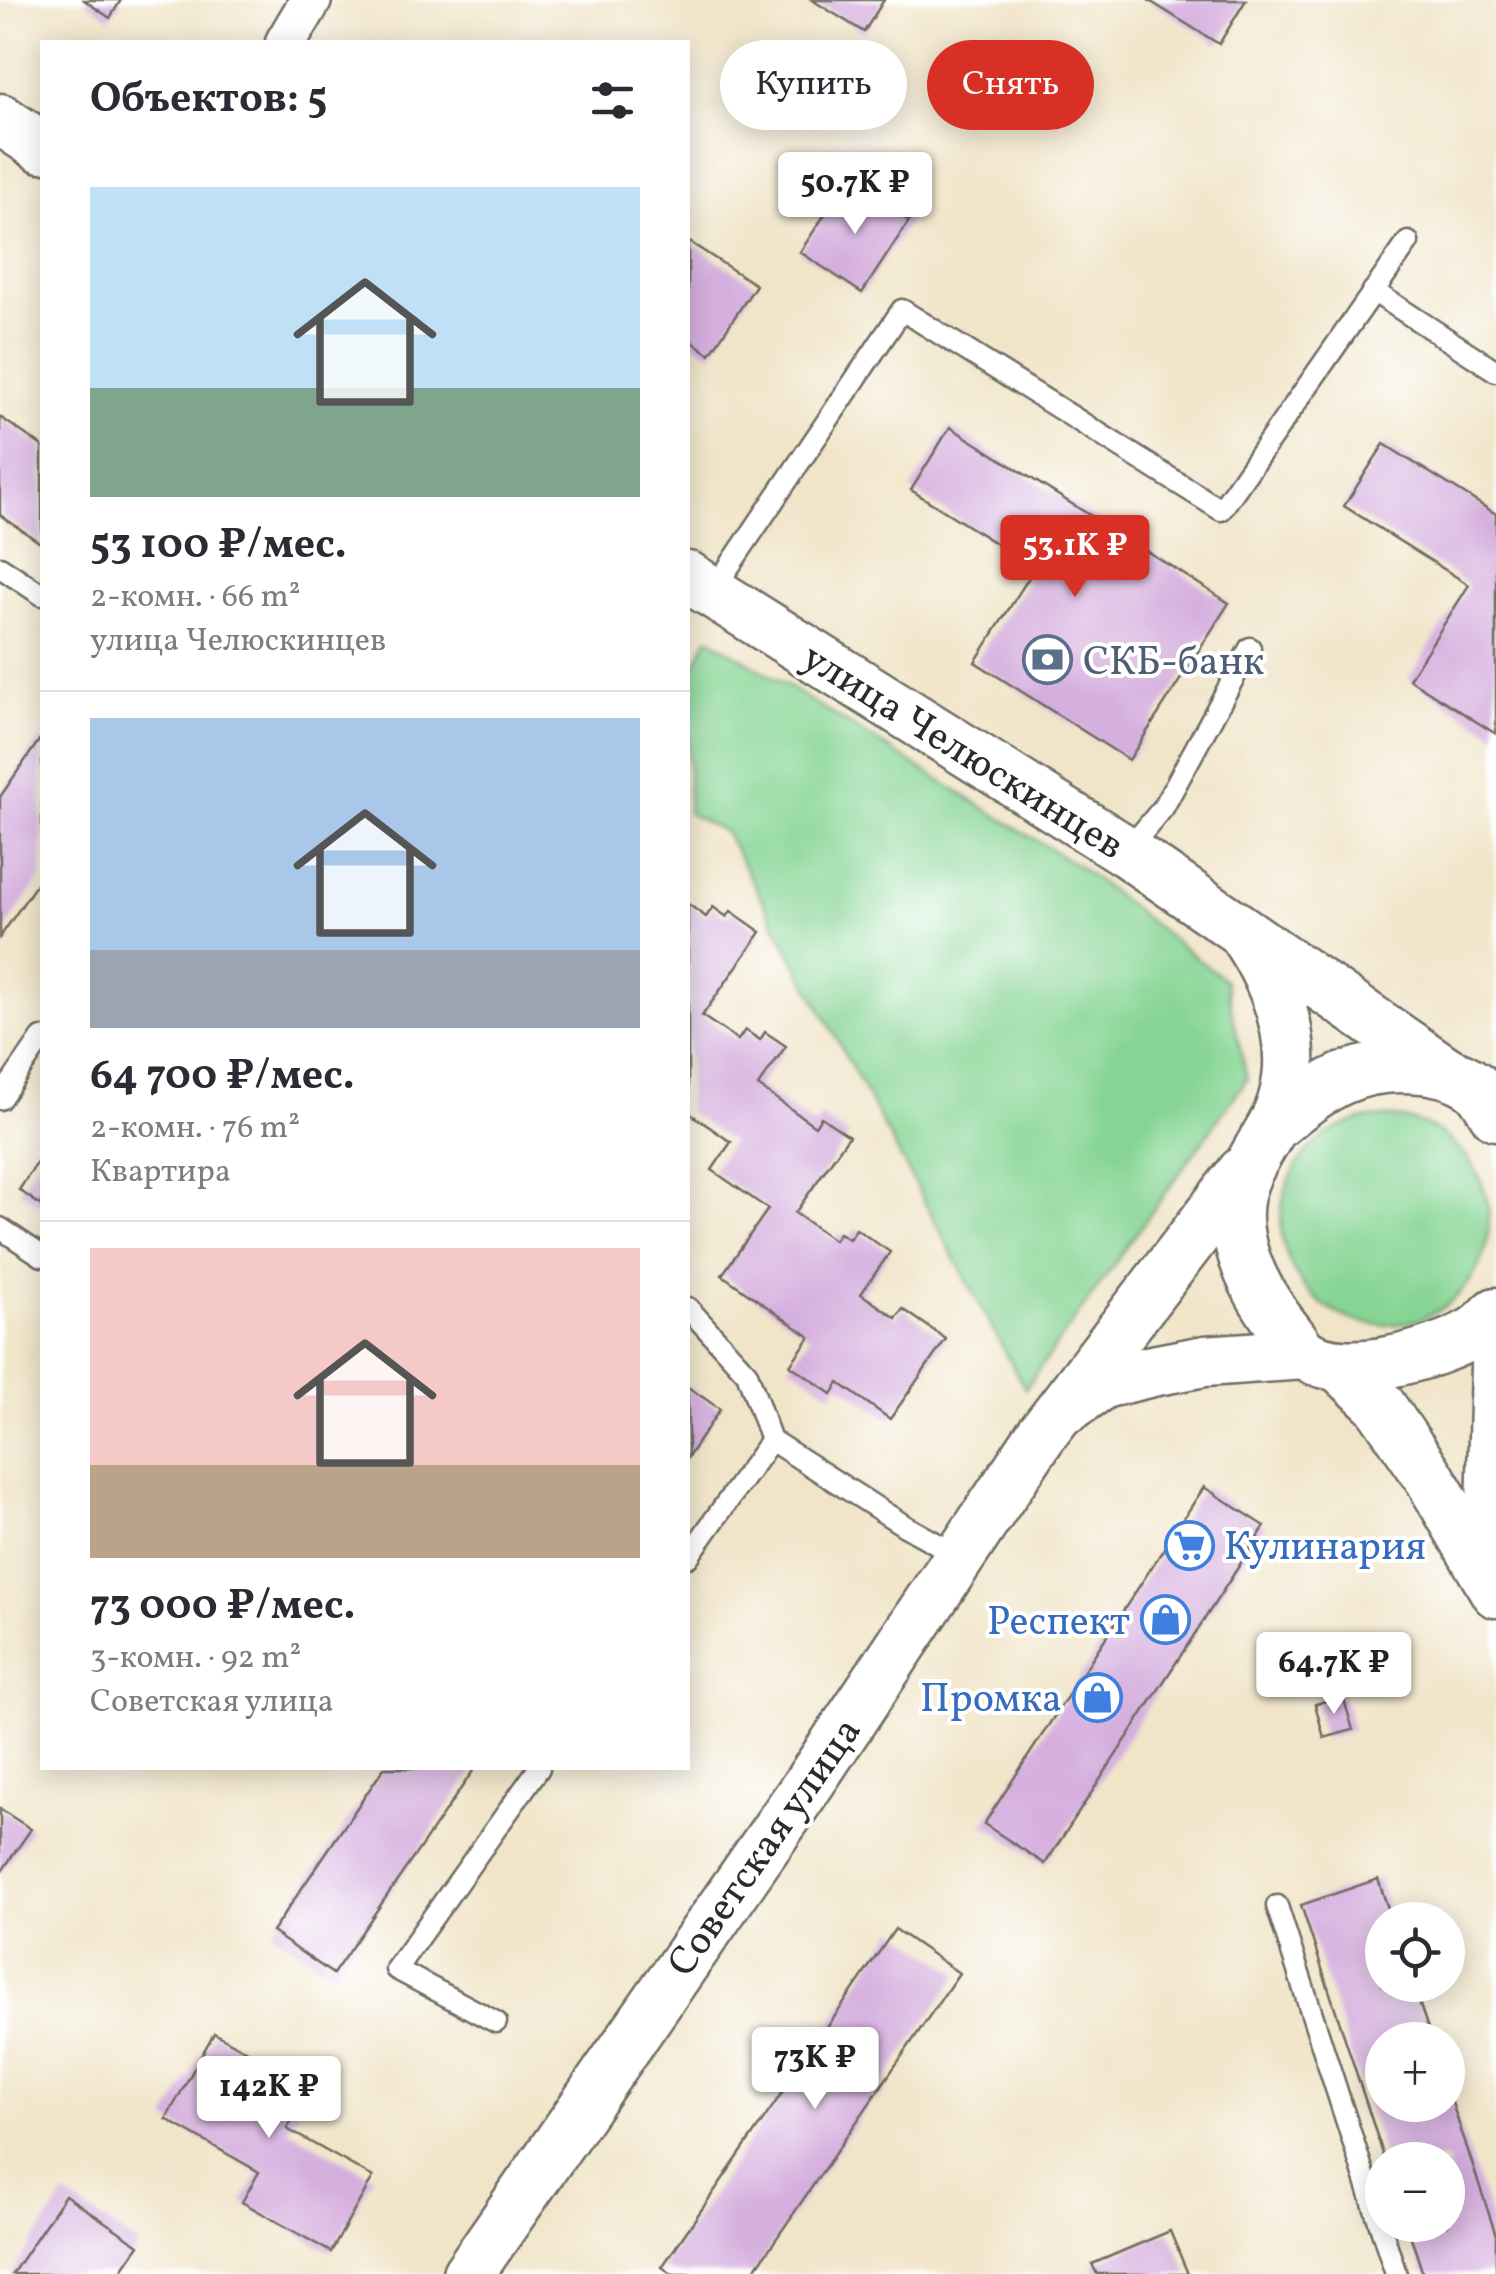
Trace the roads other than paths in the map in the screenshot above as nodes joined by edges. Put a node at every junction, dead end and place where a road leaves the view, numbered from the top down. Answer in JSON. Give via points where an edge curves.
{"nodes":[{"id":1,"x":311,"y":0,"type":"edge"},
{"id":2,"x":287,"y":40,"type":"edge"},
{"id":3,"x":0,"y":119,"type":"edge"},
{"id":4,"x":40,"y":146,"type":"edge"},
{"id":5,"x":1408,"y":242,"type":"dead end"},
{"id":6,"x":1373,"y":291,"type":"junction"},
{"id":7,"x":1496,"y":371,"type":"edge"},
{"id":8,"x":0,"y":567,"type":"edge"},
{"id":9,"x":700,"y":584,"type":"edge"},
{"id":10,"x":40,"y":595,"type":"edge"},
{"id":11,"x":1250,"y":648,"type":"dead end"},
{"id":12,"x":1127,"y":852,"type":"junction"},
{"id":13,"x":1238,"y":927,"type":"junction"},
{"id":14,"x":40,"y":1041,"type":"edge"},
{"id":15,"x":1479,"y":1092,"type":"edge"},
{"id":16,"x":0,"y":1099,"type":"edge"},
{"id":17,"x":1274,"y":1126,"type":"junction"},
{"id":18,"x":1244,"y":1172,"type":"junction"},
{"id":19,"x":0,"y":1228,"type":"edge"},
{"id":20,"x":40,"y":1255,"type":"edge"},
{"id":21,"x":690,"y":1310,"type":"edge"},
{"id":22,"x":1496,"y":1313,"type":"edge"},
{"id":23,"x":1321,"y":1359,"type":"junction"},
{"id":24,"x":1496,"y":1366,"type":"edge"},
{"id":25,"x":1055,"y":1415,"type":"junction"},
{"id":26,"x":771,"y":1440,"type":"junction"},
{"id":27,"x":1496,"y":1548,"type":"edge"},
{"id":28,"x":690,"y":1555,"type":"edge"},
{"id":29,"x":959,"y":1556,"type":"junction"},
{"id":30,"x":1496,"y":1592,"type":"edge"},
{"id":31,"x":538,"y":1770,"type":"edge"},
{"id":32,"x":1276,"y":1906,"type":"dead end"},
{"id":33,"x":496,"y":2022,"type":"dead end"},
{"id":34,"x":468,"y":2274,"type":"edge"},
{"id":35,"x":1396,"y":2274,"type":"edge"}],
"edges":[{"from":1,"to":2,"type":"street"},
{"from":3,"to":4,"type":"street"},
{"from":5,"to":6,"type":"lane"},
{"from":6,"to":7,"type":"lane"},
{"from":6,"to":9,"type":"lane","via":[[1220,510],[902,310]]},
{"from":8,"to":10,"type":"lane"},
{"from":9,"to":12,"type":"street","name":"улица Челюскинцев"},
{"from":11,"to":12,"type":"lane","via":[[1162,808]]},
{"from":12,"to":13,"type":"street","name":"улица Челюскинцев"},
{"from":13,"to":15,"type":"street","name":"улица Челюскинцев"},
{"from":13,"to":17,"type":"street","via":[[1262,961],[1287,1020],[1286,1092]]},
{"from":14,"to":16,"type":"lane"},
{"from":15,"to":17,"type":"street","via":[[1390,1065],[1352,1073],[1311,1094]]},
{"from":17,"to":18,"type":"street","name":"Советская улица"},
{"from":18,"to":23,"type":"street","via":[[1237,1220],[1246,1262],[1266,1306]]},
{"from":18,"to":25,"type":"street","name":"Советская улица"},
{"from":19,"to":20,"type":"lane"},
{"from":21,"to":26,"type":"lane","via":[[747,1373]]},
{"from":22,"to":23,"type":"street","via":[[1476,1332],[1384,1364]]},
{"from":23,"to":25,"type":"street","via":[[1205,1361],[1103,1383]]},
{"from":23,"to":30,"type":"street","via":[[1379,1404]]},
{"from":24,"to":27,"type":"street"},
{"from":25,"to":29,"type":"street","name":"Советская улица"},
{"from":26,"to":28,"type":"lane"},
{"from":26,"to":29,"type":"lane"},
{"from":29,"to":34,"type":"street","name":"Советская улица"},
{"from":31,"to":33,"type":"lane","via":[[396,1969]]},
{"from":32,"to":35,"type":"lane"}]}
